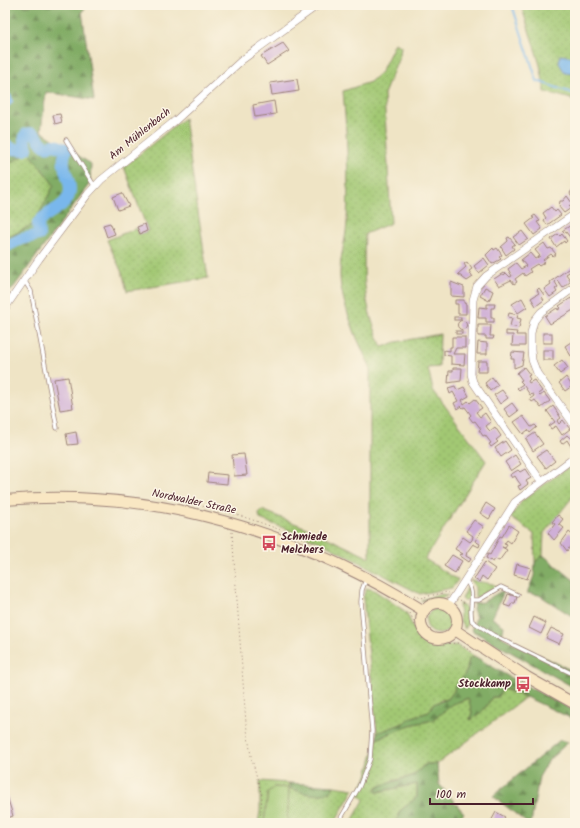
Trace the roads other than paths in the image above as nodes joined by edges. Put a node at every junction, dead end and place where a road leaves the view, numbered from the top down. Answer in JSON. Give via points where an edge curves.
{"nodes":[{"id":1,"x":318,"y":5,"type":"edge"},
{"id":2,"x":66,"y":140,"type":"dead end"},
{"id":3,"x":94,"y":187,"type":"junction"},
{"id":4,"x":574,"y":216,"type":"edge"},
{"id":5,"x":24,"y":280,"type":"junction"},
{"id":6,"x":575,"y":287,"type":"edge"},
{"id":7,"x":5,"y":308,"type":"edge"},
{"id":8,"x":572,"y":416,"type":"edge"},
{"id":9,"x":575,"y":426,"type":"edge"},
{"id":10,"x":57,"y":428,"type":"dead end"},
{"id":11,"x":575,"y":457,"type":"edge"},
{"id":12,"x":541,"y":481,"type":"junction"},
{"id":13,"x":5,"y":500,"type":"edge"},
{"id":14,"x":367,"y":578,"type":"junction"},
{"id":15,"x":465,"y":580,"type":"junction"},
{"id":16,"x":518,"y":595,"type":"dead end"},
{"id":17,"x":472,"y":600,"type":"junction"},
{"id":18,"x":449,"y":605,"type":"junction"},
{"id":19,"x":424,"y":611,"type":"junction"},
{"id":20,"x":455,"y":630,"type":"junction"},
{"id":21,"x":575,"y":675,"type":"edge"},
{"id":22,"x":575,"y":704,"type":"edge"},
{"id":23,"x":338,"y":823,"type":"edge"}],
"edges":[{"from":1,"to":3,"type":"street","name":"Am Mühlenbach","via":[[242,60],[176,120],[125,159]]},
{"from":2,"to":3,"type":"lane"},
{"from":3,"to":5,"type":"street","name":"Am Mühlenbach"},
{"from":4,"to":12,"type":"street","via":[[486,276],[477,286],[473,300],[473,382]]},
{"from":5,"to":7,"type":"street","name":"Am Mühlenbach"},
{"from":5,"to":10,"type":"lane","via":[[31,291]]},
{"from":6,"to":8,"type":"street","via":[[541,312],[534,321],[532,333],[532,360],[538,373]]},
{"from":8,"to":9,"type":"street"},
{"from":11,"to":12,"type":"street"},
{"from":12,"to":15,"type":"street","via":[[515,502]]},
{"from":13,"to":14,"type":"main road","name":"Nordwalder Straße","via":[[65,498],[126,501],[186,511],[232,522],[298,545]]},
{"from":14,"to":19,"type":"main road","name":"Nordwalder Straße"},
{"from":14,"to":23,"type":"lane","via":[[361,598],[372,731],[370,759]]},
{"from":15,"to":17,"type":"lane","via":[[470,585]]},
{"from":15,"to":18,"type":"street"},
{"from":16,"to":17,"type":"lane","via":[[501,587],[479,600]]},
{"from":17,"to":21,"type":"lane","via":[[472,621],[493,635]]},
{"from":18,"to":19,"type":"main road","via":[[438,603]]},
{"from":18,"to":20,"type":"main road","via":[[456,614]]},
{"from":19,"to":20,"type":"main road","via":[[422,627],[430,636],[440,639]]},
{"from":20,"to":22,"type":"main road","via":[[526,677]]}]}
